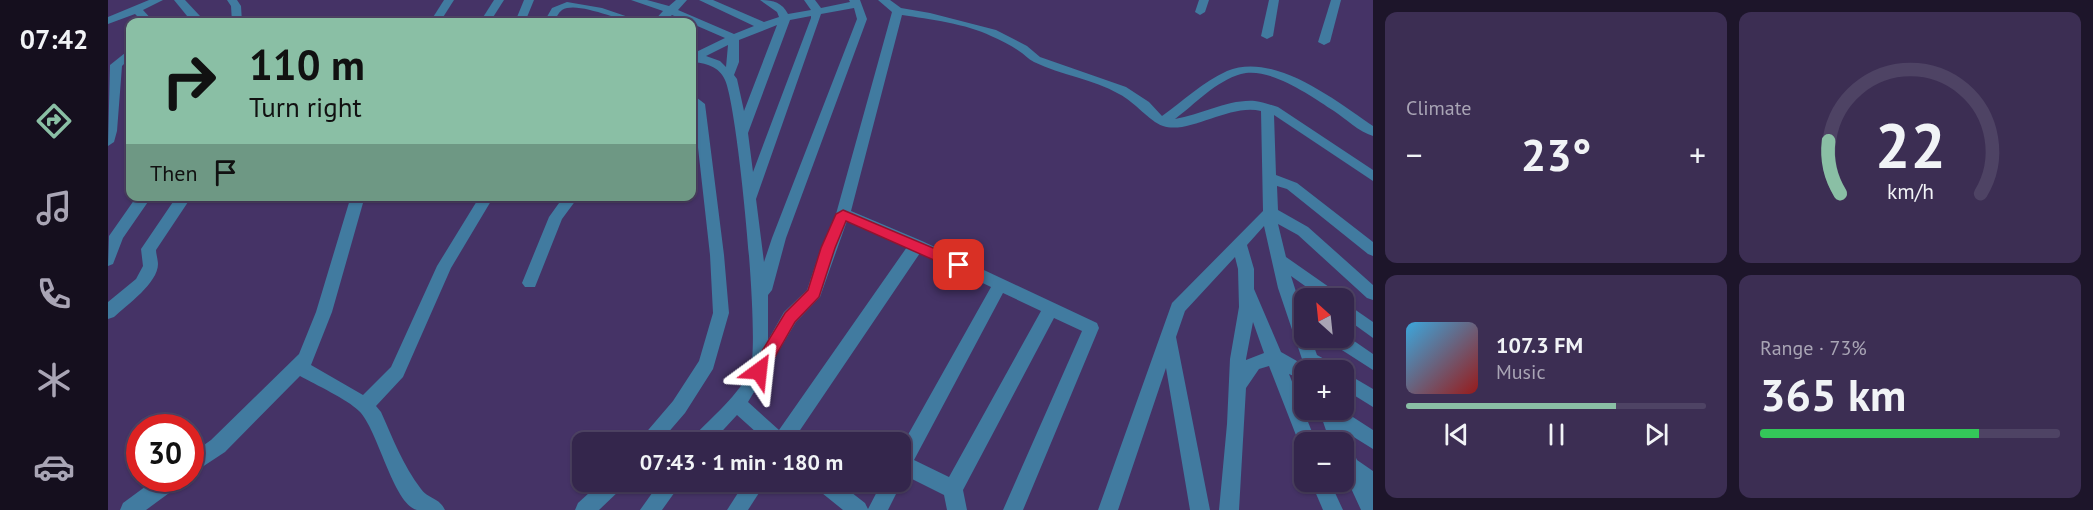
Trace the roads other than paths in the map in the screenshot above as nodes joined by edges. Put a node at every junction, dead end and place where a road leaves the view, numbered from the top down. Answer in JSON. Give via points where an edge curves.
{"nodes":[{"id":1,"x":158,"y":0,"type":"edge"},
{"id":2,"x":179,"y":0,"type":"edge"},
{"id":3,"x":232,"y":0,"type":"edge"},
{"id":4,"x":449,"y":0,"type":"edge"},
{"id":5,"x":499,"y":0,"type":"edge"},
{"id":6,"x":529,"y":0,"type":"edge"},
{"id":7,"x":636,"y":0,"type":"edge"},
{"id":8,"x":682,"y":0,"type":"edge"},
{"id":9,"x":704,"y":0,"type":"edge"},
{"id":10,"x":765,"y":0,"type":"edge"},
{"id":11,"x":809,"y":0,"type":"edge"},
{"id":12,"x":883,"y":0,"type":"edge"},
{"id":13,"x":1204,"y":0,"type":"edge"},
{"id":14,"x":1274,"y":0,"type":"edge"},
{"id":15,"x":1336,"y":0,"type":"edge"},
{"id":16,"x":856,"y":2,"type":"edge"},
{"id":17,"x":593,"y":6,"type":"edge"},
{"id":18,"x":137,"y":10,"type":"junction"},
{"id":19,"x":670,"y":10,"type":"junction"},
{"id":20,"x":898,"y":11,"type":"junction"},
{"id":21,"x":816,"y":12,"type":"junction"},
{"id":22,"x":1200,"y":12,"type":"dead end"},
{"id":23,"x":145,"y":18,"type":"edge"},
{"id":24,"x":196,"y":18,"type":"edge"},
{"id":25,"x":237,"y":18,"type":"edge"},
{"id":26,"x":438,"y":18,"type":"edge"},
{"id":27,"x":488,"y":18,"type":"edge"},
{"id":28,"x":522,"y":18,"type":"edge"},
{"id":29,"x":550,"y":18,"type":"edge"},
{"id":30,"x":627,"y":18,"type":"edge"},
{"id":31,"x":662,"y":18,"type":"edge"},
{"id":32,"x":688,"y":18,"type":"edge"},
{"id":33,"x":785,"y":18,"type":"junction"},
{"id":34,"x":108,"y":21,"type":"edge"},
{"id":35,"x":696,"y":22,"type":"edge"},
{"id":36,"x":763,"y":26,"type":"junction"},
{"id":37,"x":1267,"y":36,"type":"dead end"},
{"id":38,"x":733,"y":38,"type":"junction"},
{"id":39,"x":1324,"y":42,"type":"dead end"},
{"id":40,"x":126,"y":56,"type":"edge"},
{"id":41,"x":696,"y":56,"type":"edge"},
{"id":42,"x":696,"y":58,"type":"edge"},
{"id":43,"x":728,"y":75,"type":"junction"},
{"id":44,"x":696,"y":101,"type":"edge"},
{"id":45,"x":1267,"y":108,"type":"junction"},
{"id":46,"x":1164,"y":121,"type":"junction"},
{"id":47,"x":1373,"y":132,"type":"edge"},
{"id":48,"x":742,"y":133,"type":"junction"},
{"id":49,"x":108,"y":142,"type":"edge"},
{"id":50,"x":1373,"y":176,"type":"edge"},
{"id":51,"x":1270,"y":178,"type":"junction"},
{"id":52,"x":750,"y":199,"type":"junction"},
{"id":53,"x":141,"y":201,"type":"edge"},
{"id":54,"x":182,"y":201,"type":"edge"},
{"id":55,"x":357,"y":201,"type":"edge"},
{"id":56,"x":484,"y":201,"type":"edge"},
{"id":57,"x":568,"y":201,"type":"edge"},
{"id":58,"x":1271,"y":213,"type":"junction"},
{"id":59,"x":843,"y":214,"type":"junction"},
{"id":60,"x":1239,"y":244,"type":"junction"},
{"id":61,"x":917,"y":245,"type":"junction"},
{"id":62,"x":1373,"y":250,"type":"edge"},
{"id":63,"x":108,"y":260,"type":"edge"},
{"id":64,"x":1279,"y":260,"type":"junction"},
{"id":65,"x":530,"y":284,"type":"dead end"},
{"id":66,"x":1000,"y":285,"type":"junction"},
{"id":67,"x":1247,"y":286,"type":"junction"},
{"id":68,"x":1318,"y":288,"type":"edge"},
{"id":69,"x":1373,"y":294,"type":"edge"},
{"id":70,"x":761,"y":298,"type":"junction"},
{"id":71,"x":1292,"y":305,"type":"joint"},
{"id":72,"x":1050,"y":309,"type":"junction"},
{"id":73,"x":108,"y":312,"type":"edge"},
{"id":74,"x":1354,"y":316,"type":"edge"},
{"id":75,"x":1373,"y":331,"type":"edge"},
{"id":76,"x":1169,"y":337,"type":"junction"},
{"id":77,"x":1351,"y":348,"type":"edge"},
{"id":78,"x":1275,"y":357,"type":"junction"},
{"id":79,"x":1308,"y":360,"type":"edge"},
{"id":80,"x":1294,"y":363,"type":"edge"},
{"id":81,"x":1373,"y":363,"type":"edge"},
{"id":82,"x":298,"y":366,"type":"junction"},
{"id":83,"x":759,"y":371,"type":"junction"},
{"id":84,"x":1237,"y":386,"type":"junction"},
{"id":85,"x":1354,"y":387,"type":"edge"},
{"id":86,"x":1373,"y":399,"type":"edge"},
{"id":87,"x":736,"y":403,"type":"junction"},
{"id":88,"x":365,"y":405,"type":"junction"},
{"id":89,"x":1343,"y":420,"type":"edge"},
{"id":90,"x":658,"y":432,"type":"edge"},
{"id":91,"x":709,"y":432,"type":"edge"},
{"id":92,"x":769,"y":432,"type":"edge"},
{"id":93,"x":787,"y":432,"type":"edge"},
{"id":94,"x":1303,"y":432,"type":"edge"},
{"id":95,"x":1373,"y":440,"type":"edge"},
{"id":96,"x":911,"y":447,"type":"edge"},
{"id":97,"x":204,"y":456,"type":"edge"},
{"id":98,"x":1354,"y":465,"type":"edge"},
{"id":99,"x":911,"y":470,"type":"edge"},
{"id":100,"x":1354,"y":474,"type":"edge"},
{"id":101,"x":1373,"y":482,"type":"edge"},
{"id":102,"x":953,"y":489,"type":"junction"},
{"id":103,"x":154,"y":492,"type":"edge"},
{"id":104,"x":604,"y":492,"type":"edge"},
{"id":105,"x":664,"y":492,"type":"edge"},
{"id":106,"x":749,"y":492,"type":"edge"},
{"id":107,"x":836,"y":492,"type":"edge"},
{"id":108,"x":887,"y":492,"type":"edge"},
{"id":109,"x":1322,"y":492,"type":"edge"},
{"id":110,"x":1326,"y":492,"type":"edge"},
{"id":111,"x":130,"y":510,"type":"edge"},
{"id":112,"x":435,"y":510,"type":"edge"},
{"id":113,"x":585,"y":510,"type":"edge"},
{"id":114,"x":650,"y":510,"type":"edge"},
{"id":115,"x":737,"y":510,"type":"edge"},
{"id":116,"x":858,"y":510,"type":"edge"},
{"id":117,"x":877,"y":510,"type":"edge"},
{"id":118,"x":957,"y":510,"type":"edge"},
{"id":119,"x":1013,"y":510,"type":"edge"},
{"id":120,"x":1108,"y":510,"type":"edge"},
{"id":121,"x":1200,"y":510,"type":"edge"},
{"id":122,"x":1229,"y":510,"type":"edge"},
{"id":123,"x":1319,"y":510,"type":"edge"},
{"id":124,"x":1333,"y":510,"type":"edge"},
{"id":125,"x":1371,"y":510,"type":"edge"}],
"edges":[{"from":1,"to":18,"type":"street"},
{"from":2,"to":24,"type":"street"},
{"from":3,"to":25,"type":"street"},
{"from":4,"to":26,"type":"street"},
{"from":5,"to":27,"type":"street"},
{"from":6,"to":28,"type":"street"},
{"from":7,"to":19,"type":"street"},
{"from":8,"to":19,"type":"street"},
{"from":9,"to":36,"type":"street"},
{"from":10,"to":33,"type":"street","via":[[781,10]]},
{"from":11,"to":21,"type":"street"},
{"from":12,"to":20,"type":"street"},
{"from":13,"to":22,"type":"street"},
{"from":14,"to":37,"type":"street"},
{"from":15,"to":39,"type":"street"},
{"from":16,"to":21,"type":"street"},
{"from":16,"to":70,"type":"street","via":[[862,19],[779,238]]},
{"from":17,"to":29,"type":"street","via":[[560,7]]},
{"from":17,"to":30,"type":"street"},
{"from":18,"to":23,"type":"street"},
{"from":18,"to":34,"type":"street"},
{"from":19,"to":31,"type":"street"},
{"from":19,"to":32,"type":"street"},
{"from":20,"to":46,"type":"street","via":[[992,32],[1036,59],[1122,90]]},
{"from":20,"to":59,"type":"street"},
{"from":21,"to":33,"type":"street"},
{"from":21,"to":52,"type":"street"},
{"from":33,"to":36,"type":"street"},
{"from":33,"to":48,"type":"street"},
{"from":35,"to":38,"type":"street"},
{"from":36,"to":38,"type":"street"},
{"from":38,"to":41,"type":"street"},
{"from":38,"to":43,"type":"street","via":[[735,55]]},
{"from":40,"to":49,"type":"street","via":[[116,65]]},
{"from":42,"to":43,"type":"street","via":[[716,63]]},
{"from":43,"to":48,"type":"street"},
{"from":44,"to":90,"type":"street","via":[[708,168],[721,313],[707,364]]},
{"from":45,"to":46,"type":"street","via":[[1230,108],[1178,123]]},
{"from":45,"to":50,"type":"street","via":[[1312,133]]},
{"from":45,"to":51,"type":"street"},
{"from":46,"to":47,"type":"street","via":[[1212,86],[1240,70],[1254,68],[1290,80]]},
{"from":48,"to":52,"type":"street"},
{"from":51,"to":58,"type":"street"},
{"from":51,"to":62,"type":"street","via":[[1292,186]]},
{"from":52,"to":70,"type":"street"},
{"from":53,"to":63,"type":"street","via":[[116,236]]},
{"from":54,"to":73,"type":"street","via":[[148,249],[151,266],[141,283]]},
{"from":55,"to":82,"type":"street","via":[[324,312],[306,358]]},
{"from":56,"to":88,"type":"street","via":[[445,266],[397,372]]},
{"from":57,"to":65,"type":"street","via":[[556,217]]},
{"from":58,"to":60,"type":"street"},
{"from":58,"to":64,"type":"street"},
{"from":58,"to":69,"type":"street","via":[[1303,231]]},
{"from":59,"to":61,"type":"street"},
{"from":59,"to":83,"type":"street","via":[[814,293],[790,317]]},
{"from":60,"to":67,"type":"street"},
{"from":60,"to":76,"type":"street","via":[[1178,308]]},
{"from":61,"to":66,"type":"street"},
{"from":61,"to":93,"type":"street"},
{"from":64,"to":68,"type":"street"},
{"from":64,"to":71,"type":"street"},
{"from":66,"to":72,"type":"street"},
{"from":66,"to":96,"type":"street"},
{"from":67,"to":78,"type":"street"},
{"from":67,"to":84,"type":"street"},
{"from":70,"to":83,"type":"street"},
{"from":71,"to":79,"type":"street"},
{"from":72,"to":102,"type":"street"},
{"from":72,"to":119,"type":"street","via":[[1091,328]]},
{"from":74,"to":75,"type":"street"},
{"from":76,"to":120,"type":"street"},
{"from":76,"to":121,"type":"street"},
{"from":77,"to":81,"type":"street"},
{"from":78,"to":80,"type":"street"},
{"from":78,"to":84,"type":"street","via":[[1253,364]]},
{"from":78,"to":94,"type":"street"},
{"from":82,"to":88,"type":"street"},
{"from":82,"to":97,"type":"street"},
{"from":83,"to":87,"type":"street"},
{"from":84,"to":122,"type":"street"},
{"from":85,"to":86,"type":"street"},
{"from":87,"to":91,"type":"street"},
{"from":87,"to":92,"type":"street"},
{"from":88,"to":112,"type":"street","via":[[416,499]]},
{"from":89,"to":95,"type":"street"},
{"from":98,"to":101,"type":"street"},
{"from":99,"to":102,"type":"street"},
{"from":100,"to":125,"type":"street"},
{"from":102,"to":118,"type":"street"},
{"from":103,"to":111,"type":"street"},
{"from":104,"to":113,"type":"street"},
{"from":105,"to":114,"type":"street"},
{"from":106,"to":115,"type":"street"},
{"from":107,"to":116,"type":"street"},
{"from":108,"to":117,"type":"street"},
{"from":109,"to":123,"type":"street"},
{"from":110,"to":124,"type":"street"}]}
